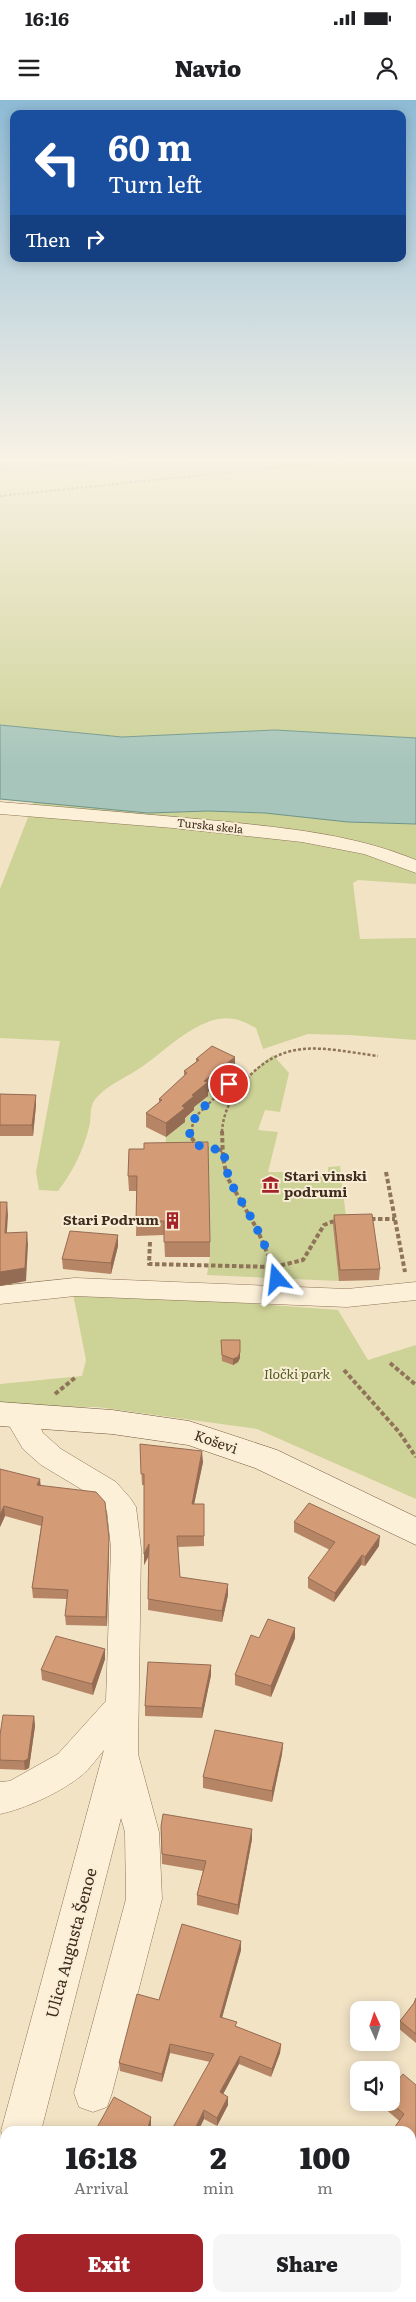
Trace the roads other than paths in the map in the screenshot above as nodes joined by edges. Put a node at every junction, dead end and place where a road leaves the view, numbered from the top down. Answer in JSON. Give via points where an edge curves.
{"nodes":[{"id":1,"x":0,"y":808,"type":"edge"},
{"id":2,"x":416,"y":867,"type":"edge"},
{"id":3,"x":413,"y":1292,"type":"edge"},
{"id":4,"x":0,"y":1295,"type":"edge"},
{"id":5,"x":11,"y":1414,"type":"edge"},
{"id":6,"x":416,"y":1532,"type":"edge"},
{"id":7,"x":122,"y":1706,"type":"junction"},
{"id":8,"x":120,"y":1754,"type":"junction"},
{"id":9,"x":0,"y":1798,"type":"edge"},
{"id":10,"x":93,"y":2093,"type":"dead end"},
{"id":11,"x":22,"y":2126,"type":"edge"}],
"edges":[{"from":1,"to":2,"type":"street","name":"Turska skela","via":[[155,820],[356,844]]},
{"from":3,"to":4,"type":"street","via":[[347,1298],[75,1287]]},
{"from":5,"to":6,"type":"main road","name":"Koševi","via":[[112,1422],[189,1433],[266,1460]]},
{"from":5,"to":7,"type":"street","name":"Ulica Augusta Šenoe","via":[[51,1457],[106,1490],[121,1507],[126,1548]]},
{"from":7,"to":8,"type":"street","name":"Ulica Augusta Šenoe"},
{"from":7,"to":9,"type":"street","via":[[70,1765],[16,1795]]},
{"from":8,"to":10,"type":"street","name":"Ulica Augusta Šenoe","via":[[142,1832],[144,1899]]},
{"from":8,"to":11,"type":"street","name":"Ulica Augusta Šenoe"}]}
